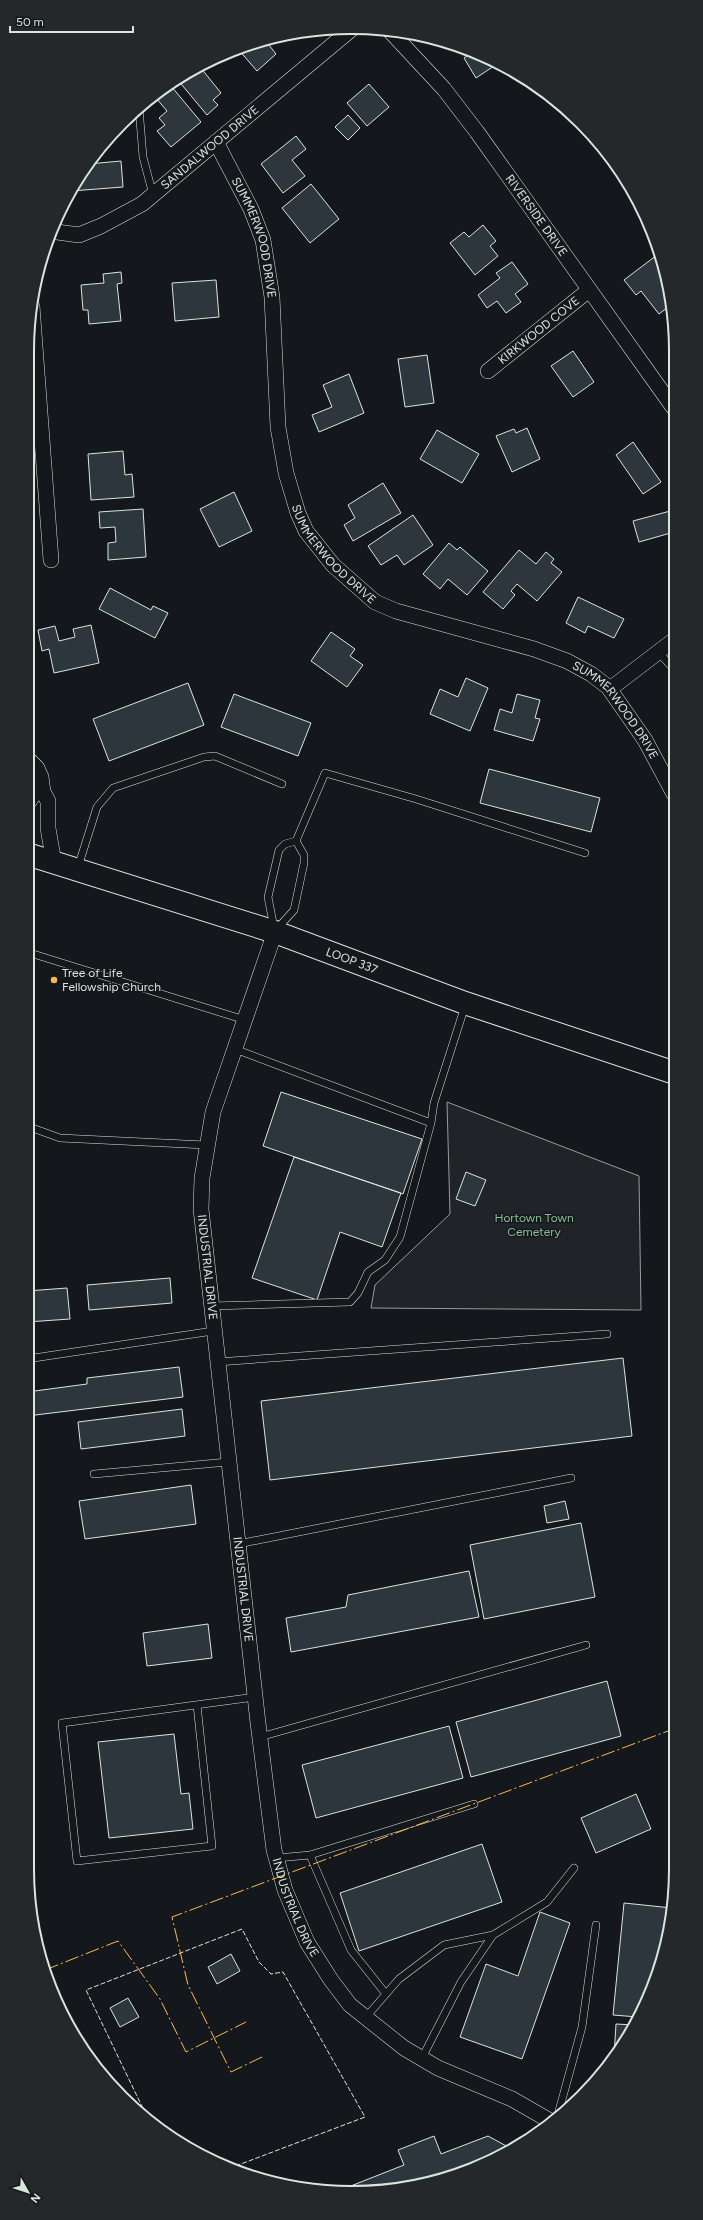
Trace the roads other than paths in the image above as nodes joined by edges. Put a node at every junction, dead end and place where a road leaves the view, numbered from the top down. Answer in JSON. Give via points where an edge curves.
{"nodes":[{"id":1,"x":345,"y":34,"type":"edge"},
{"id":2,"x":396,"y":37,"type":"edge"},
{"id":3,"x":140,"y":115,"type":"edge"},
{"id":4,"x":216,"y":142,"type":"junction"},
{"id":5,"x":153,"y":195,"type":"junction"},
{"id":6,"x":57,"y":232,"type":"edge"},
{"id":7,"x":589,"y":290,"type":"junction"},
{"id":8,"x":35,"y":340,"type":"edge"},
{"id":9,"x":488,"y":371,"type":"dead end"},
{"id":10,"x":669,"y":401,"type":"edge"},
{"id":11,"x":51,"y":560,"type":"dead end"},
{"id":12,"x":669,"y":644,"type":"edge"},
{"id":13,"x":658,"y":652,"type":"junction"},
{"id":14,"x":669,"y":664,"type":"edge"},
{"id":15,"x":610,"y":689,"type":"junction"},
{"id":16,"x":34,"y":765,"type":"edge"},
{"id":17,"x":282,"y":784,"type":"dead end"},
{"id":18,"x":669,"y":785,"type":"edge"},
{"id":19,"x":43,"y":792,"type":"junction"},
{"id":20,"x":34,"y":794,"type":"edge"},
{"id":21,"x":296,"y":841,"type":"junction"},
{"id":22,"x":585,"y":853,"type":"dead end"},
{"id":23,"x":34,"y":856,"type":"edge"},
{"id":24,"x":54,"y":863,"type":"junction"},
{"id":25,"x":77,"y":869,"type":"junction"},
{"id":26,"x":275,"y":932,"type":"junction"},
{"id":27,"x":34,"y":954,"type":"edge"},
{"id":28,"x":465,"y":1003,"type":"junction"},
{"id":29,"x":245,"y":1020,"type":"junction"},
{"id":30,"x":235,"y":1049,"type":"junction"},
{"id":31,"x":669,"y":1071,"type":"edge"},
{"id":32,"x":431,"y":1123,"type":"junction"},
{"id":33,"x":34,"y":1129,"type":"edge"},
{"id":34,"x":206,"y":1145,"type":"junction"},
{"id":35,"x":210,"y":1306,"type":"junction"},
{"id":36,"x":213,"y":1331,"type":"junction"},
{"id":37,"x":607,"y":1334,"type":"dead end"},
{"id":38,"x":34,"y":1358,"type":"edge"},
{"id":39,"x":217,"y":1362,"type":"junction"},
{"id":40,"x":228,"y":1462,"type":"junction"},
{"id":41,"x":94,"y":1474,"type":"dead end"},
{"id":42,"x":571,"y":1478,"type":"dead end"},
{"id":43,"x":238,"y":1544,"type":"junction"},
{"id":44,"x":586,"y":1645,"type":"dead end"},
{"id":45,"x":255,"y":1697,"type":"junction"},
{"id":46,"x":197,"y":1704,"type":"junction"},
{"id":47,"x":260,"y":1737,"type":"junction"},
{"id":48,"x":474,"y":1804,"type":"dead end"},
{"id":49,"x":310,"y":1855,"type":"junction"},
{"id":50,"x":277,"y":1858,"type":"junction"},
{"id":51,"x":574,"y":1868,"type":"dead end"},
{"id":52,"x":596,"y":1925,"type":"dead end"},
{"id":53,"x":493,"y":1935,"type":"junction"},
{"id":54,"x":386,"y":1994,"type":"junction"},
{"id":55,"x":366,"y":2018,"type":"junction"},
{"id":56,"x":422,"y":2058,"type":"junction"},
{"id":57,"x":560,"y":2108,"type":"edge"},
{"id":58,"x":546,"y":2119,"type":"edge"}],
"edges":[{"from":1,"to":4,"type":"street","name":"SANDALWOOD DRIVE"},
{"from":2,"to":7,"type":"street","name":"RIVERSIDE DRIVE","via":[[444,89],[477,132]]},
{"from":3,"to":5,"type":"lane","via":[[143,157]]},
{"from":4,"to":5,"type":"street","name":"SANDALWOOD DRIVE"},
{"from":4,"to":15,"type":"street","name":"SUMMERWOOD DRIVE","via":[[251,209],[263,240],[272,297],[278,427],[286,473],[298,514],[313,541],[333,565],[375,602],[396,611],[534,649],[567,661],[591,674]]},
{"from":5,"to":6,"type":"street","name":"SANDALWOOD DRIVE","via":[[121,216],[78,235]]},
{"from":7,"to":9,"type":"street","name":"KIRKWOOD COVE"},
{"from":7,"to":10,"type":"street","name":"RIVERSIDE DRIVE"},
{"from":8,"to":11,"type":"street"},
{"from":12,"to":13,"type":"street"},
{"from":13,"to":14,"type":"lane"},
{"from":13,"to":15,"type":"street"},
{"from":15,"to":18,"type":"street","name":"SUMMERWOOD DRIVE","via":[[645,740]]},
{"from":16,"to":19,"type":"street","via":[[41,777]]},
{"from":17,"to":25,"type":"lane","via":[[215,756],[204,757],[113,788],[97,807]]},
{"from":19,"to":20,"type":"street"},
{"from":19,"to":24,"type":"street","via":[[48,801],[48,828]]},
{"from":21,"to":22,"type":"lane","via":[[325,773]]},
{"from":21,"to":26,"type":"lane","via":[[304,855],[304,863],[294,910]]},
{"from":21,"to":26,"type":"lane","via":[[285,844],[279,850],[268,896]]},
{"from":23,"to":24,"type":"main road","name":"LOOP 337"},
{"from":24,"to":25,"type":"main road","name":"LOOP 337"},
{"from":25,"to":26,"type":"main road","name":"LOOP 337"},
{"from":26,"to":28,"type":"main road","name":"LOOP 337"},
{"from":26,"to":29,"type":"street","name":"INDUSTRIAL DRIVE"},
{"from":27,"to":29,"type":"lane"},
{"from":28,"to":31,"type":"main road","name":"LOOP 337"},
{"from":28,"to":32,"type":"lane","via":[[434,1103]]},
{"from":29,"to":30,"type":"street","name":"INDUSTRIAL DRIVE"},
{"from":30,"to":32,"type":"lane"},
{"from":30,"to":34,"type":"street","name":"INDUSTRIAL DRIVE","via":[[213,1112]]},
{"from":32,"to":35,"type":"lane","via":[[400,1237],[384,1260],[368,1272],[358,1293],[350,1302]]},
{"from":33,"to":34,"type":"lane","via":[[60,1138]]},
{"from":34,"to":35,"type":"street","name":"INDUSTRIAL DRIVE","via":[[201,1209]]},
{"from":35,"to":36,"type":"street","name":"INDUSTRIAL DRIVE"},
{"from":36,"to":38,"type":"lane"},
{"from":36,"to":39,"type":"street","name":"INDUSTRIAL DRIVE"},
{"from":37,"to":39,"type":"lane"},
{"from":39,"to":40,"type":"street","name":"INDUSTRIAL DRIVE"},
{"from":40,"to":41,"type":"lane"},
{"from":40,"to":43,"type":"street","name":"INDUSTRIAL DRIVE"},
{"from":42,"to":43,"type":"lane"},
{"from":43,"to":45,"type":"street","name":"INDUSTRIAL DRIVE"},
{"from":44,"to":47,"type":"lane"},
{"from":45,"to":46,"type":"lane"},
{"from":45,"to":47,"type":"street","name":"INDUSTRIAL DRIVE"},
{"from":46,"to":46,"type":"lane","via":[[62,1723],[77,1861],[212,1846]]},
{"from":47,"to":50,"type":"street","name":"INDUSTRIAL DRIVE"},
{"from":48,"to":49,"type":"lane"},
{"from":49,"to":50,"type":"lane"},
{"from":49,"to":54,"type":"lane","via":[[351,1950]]},
{"from":50,"to":55,"type":"street","name":"INDUSTRIAL DRIVE","via":[[285,1890],[308,1942],[350,2005]]},
{"from":51,"to":53,"type":"lane","via":[[547,1902]]},
{"from":52,"to":57,"type":"lane","via":[[582,2027]]},
{"from":53,"to":54,"type":"lane","via":[[444,1945],[399,1979]]},
{"from":53,"to":56,"type":"lane","via":[[461,1982]]},
{"from":54,"to":55,"type":"lane"},
{"from":55,"to":56,"type":"street","name":"INDUSTRIAL DRIVE","via":[[404,2048]]},
{"from":56,"to":58,"type":"street","name":"INDUSTRIAL DRIVE","via":[[438,2068],[512,2099]]}]}
